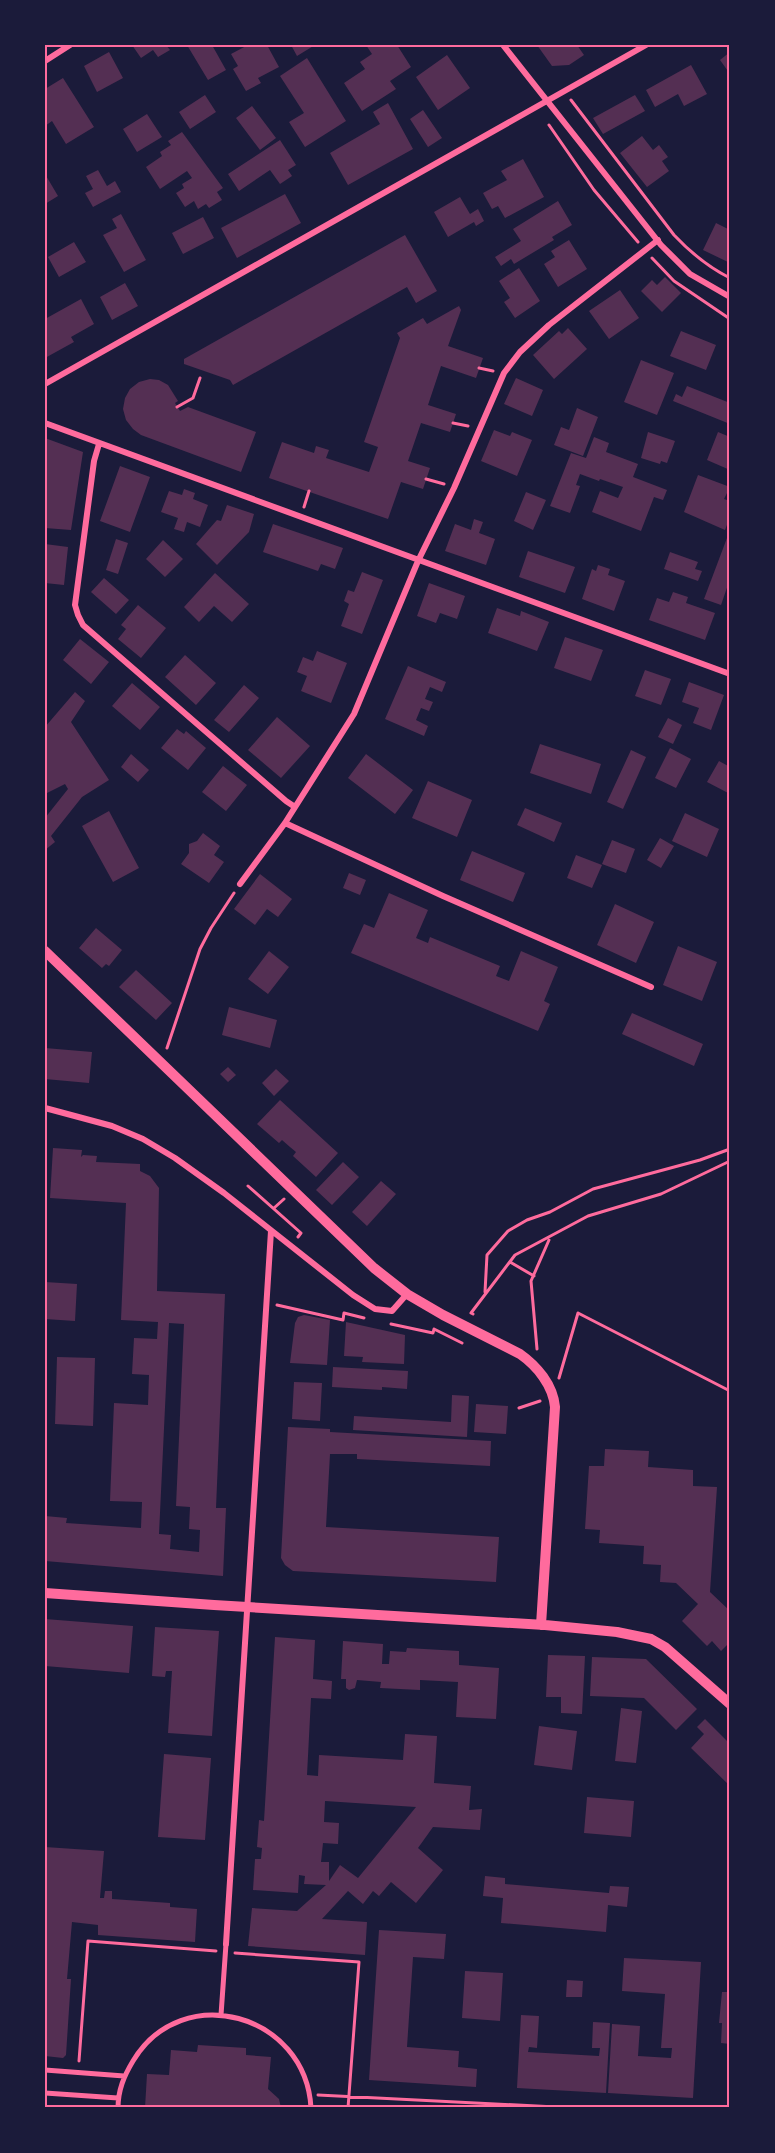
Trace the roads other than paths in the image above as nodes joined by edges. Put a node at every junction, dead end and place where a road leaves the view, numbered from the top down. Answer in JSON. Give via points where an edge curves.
{"nodes":[{"id":1,"x":70,"y":45,"type":"edge"},
{"id":2,"x":503,"y":45,"type":"edge"},
{"id":3,"x":646,"y":45,"type":"edge"},
{"id":4,"x":45,"y":61,"type":"edge"},
{"id":5,"x":546,"y":101,"type":"junction"},
{"id":6,"x":658,"y":240,"type":"junction"},
{"id":7,"x":730,"y":297,"type":"edge"},
{"id":8,"x":45,"y":384,"type":"edge"},
{"id":9,"x":45,"y":423,"type":"edge"},
{"id":10,"x":99,"y":444,"type":"junction"},
{"id":11,"x":418,"y":561,"type":"junction"},
{"id":12,"x":730,"y":674,"type":"edge"},
{"id":13,"x":295,"y":807,"type":"junction"},
{"id":14,"x":285,"y":823,"type":"junction"},
{"id":15,"x":240,"y":884,"type":"road end"},
{"id":16,"x":45,"y":951,"type":"edge"},
{"id":17,"x":651,"y":987,"type":"dead end"},
{"id":18,"x":45,"y":1108,"type":"edge"},
{"id":19,"x":271,"y":1231,"type":"junction"},
{"id":20,"x":407,"y":1294,"type":"junction"},
{"id":21,"x":45,"y":1593,"type":"edge"},
{"id":22,"x":248,"y":1607,"type":"junction"},
{"id":23,"x":541,"y":1625,"type":"junction"},
{"id":24,"x":730,"y":1704,"type":"edge"},
{"id":25,"x":226,"y":1944,"type":"joint"},
{"id":26,"x":221,"y":2015,"type":"junction"},
{"id":27,"x":45,"y":2070,"type":"edge"},
{"id":28,"x":124,"y":2076,"type":"junction"},
{"id":29,"x":45,"y":2093,"type":"edge"},
{"id":30,"x":118,"y":2098,"type":"junction"},
{"id":31,"x":118,"y":2108,"type":"edge"},
{"id":32,"x":311,"y":2108,"type":"edge"}],
"edges":[{"from":1,"to":4,"type":"street"},
{"from":2,"to":5,"type":"street"},
{"from":3,"to":5,"type":"street"},
{"from":5,"to":6,"type":"street"},
{"from":5,"to":8,"type":"street"},
{"from":6,"to":7,"type":"street","via":[[690,274]]},
{"from":6,"to":11,"type":"street","via":[[549,325],[504,373]]},
{"from":9,"to":10,"type":"street"},
{"from":10,"to":11,"type":"street"},
{"from":10,"to":13,"type":"street","via":[[76,594],[78,615],[83,624]]},
{"from":11,"to":12,"type":"street"},
{"from":11,"to":13,"type":"street","via":[[354,714]]},
{"from":13,"to":14,"type":"street"},
{"from":14,"to":15,"type":"street"},
{"from":14,"to":17,"type":"street"},
{"from":16,"to":20,"type":"street","via":[[374,1268]]},
{"from":18,"to":19,"type":"street","via":[[112,1126],[143,1139],[195,1172]]},
{"from":19,"to":20,"type":"street","via":[[375,1309],[392,1311]]},
{"from":19,"to":22,"type":"street"},
{"from":20,"to":23,"type":"street","via":[[529,1361],[550,1386],[555,1407]]},
{"from":21,"to":22,"type":"street"},
{"from":22,"to":23,"type":"street"},
{"from":22,"to":25,"type":"street"},
{"from":23,"to":24,"type":"street","via":[[651,1639]]},
{"from":25,"to":26,"type":"street"},
{"from":26,"to":28,"type":"street","via":[[191,2018],[163,2030],[140,2050]]},
{"from":26,"to":32,"type":"street","via":[[248,2021],[272,2033],[286,2046],[306,2077]]},
{"from":27,"to":28,"type":"street"},
{"from":28,"to":30,"type":"street"},
{"from":29,"to":30,"type":"street"},
{"from":30,"to":31,"type":"street"}]}
